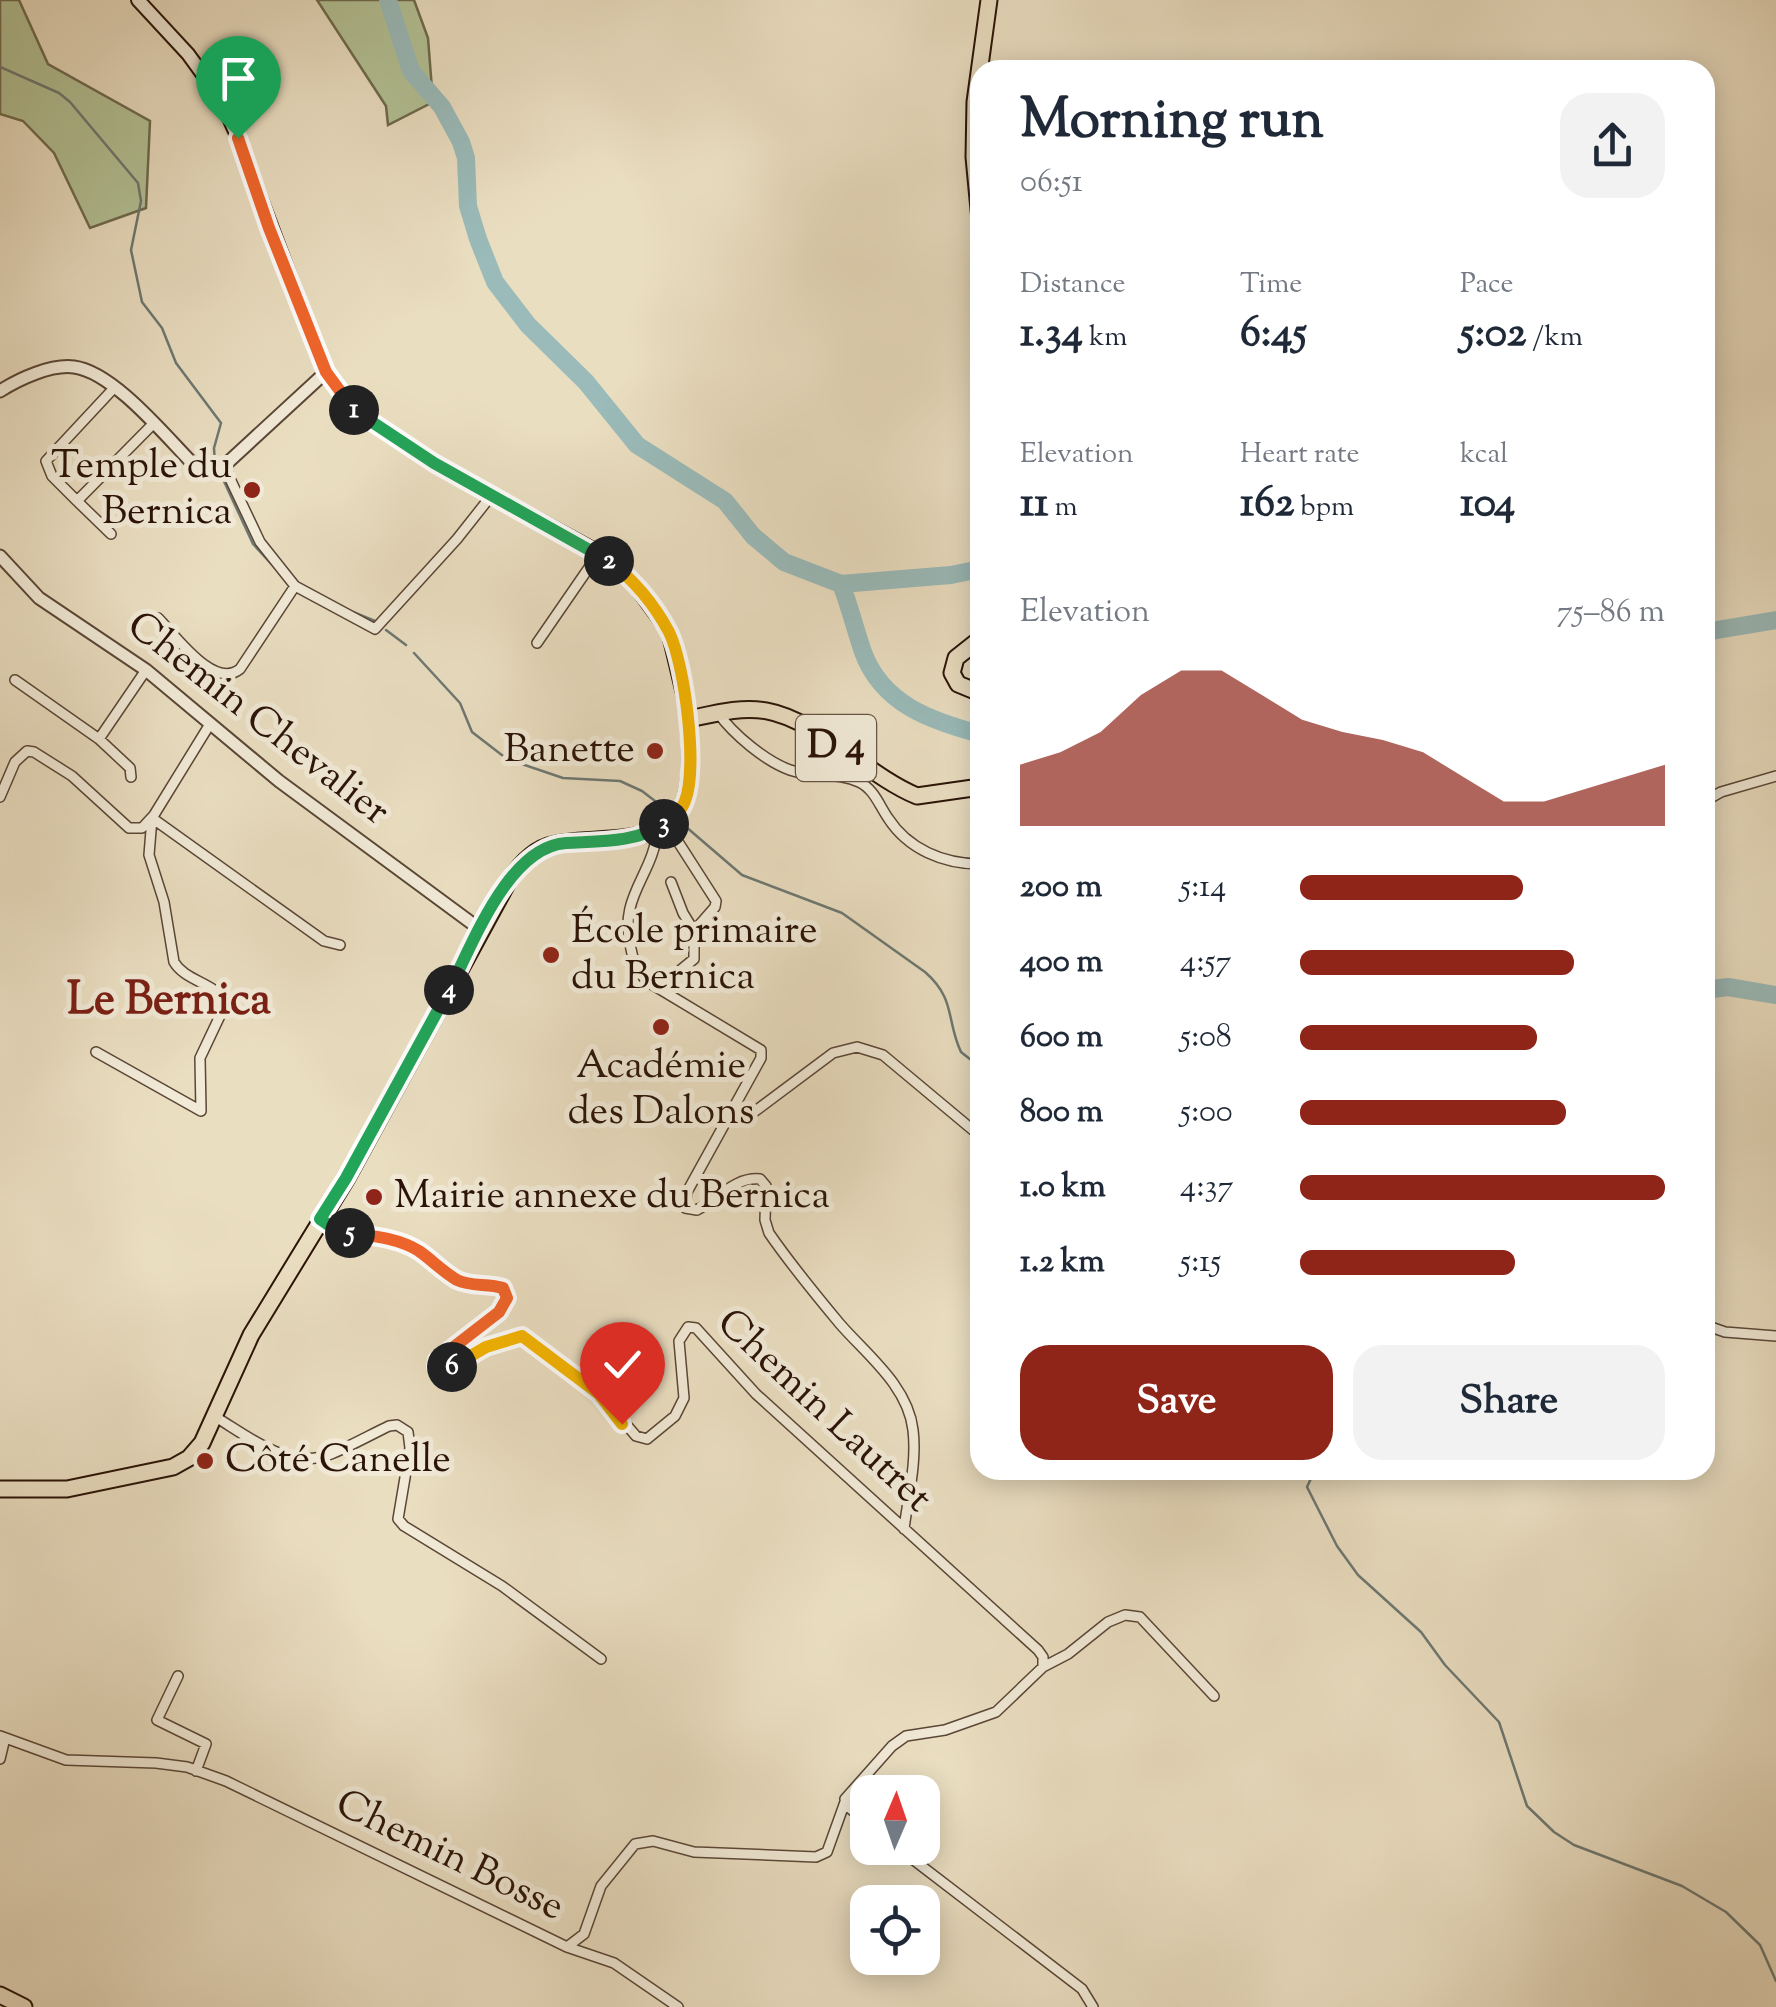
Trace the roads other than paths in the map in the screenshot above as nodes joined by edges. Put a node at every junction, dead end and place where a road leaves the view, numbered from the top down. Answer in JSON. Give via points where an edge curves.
{"nodes":[{"id":1,"x":138,"y":0,"type":"edge"},
{"id":2,"x":989,"y":0,"type":"edge"},
{"id":3,"x":981,"y":60,"type":"edge"},
{"id":4,"x":326,"y":372,"type":"junction"},
{"id":5,"x":114,"y":388,"type":"junction"},
{"id":6,"x":0,"y":391,"type":"edge"},
{"id":7,"x":153,"y":424,"type":"junction"},
{"id":8,"x":224,"y":466,"type":"junction"},
{"id":9,"x":490,"y":496,"type":"junction"},
{"id":10,"x":78,"y":501,"type":"junction"},
{"id":11,"x":111,"y":534,"type":"dead end"},
{"id":12,"x":599,"y":553,"type":"junction"},
{"id":13,"x":0,"y":556,"type":"edge"},
{"id":14,"x":295,"y":586,"type":"junction"},
{"id":15,"x":158,"y":618,"type":"dead end"},
{"id":16,"x":537,"y":643,"type":"dead end"},
{"id":17,"x":970,"y":648,"type":"edge"},
{"id":18,"x":146,"y":670,"type":"junction"},
{"id":19,"x":14,"y":680,"type":"dead end"},
{"id":20,"x":970,"y":689,"type":"edge"},
{"id":21,"x":718,"y":712,"type":"junction"},
{"id":22,"x":689,"y":719,"type":"junction"},
{"id":23,"x":210,"y":724,"type":"junction"},
{"id":24,"x":99,"y":739,"type":"junction"},
{"id":25,"x":131,"y":776,"type":"dead end"},
{"id":26,"x":1776,"y":776,"type":"edge"},
{"id":27,"x":970,"y":788,"type":"edge"},
{"id":28,"x":1715,"y":795,"type":"edge"},
{"id":29,"x":0,"y":797,"type":"edge"},
{"id":30,"x":152,"y":818,"type":"junction"},
{"id":31,"x":661,"y":826,"type":"junction"},
{"id":32,"x":970,"y":864,"type":"edge"},
{"id":33,"x":671,"y":882,"type":"dead end"},
{"id":34,"x":481,"y":930,"type":"junction"},
{"id":35,"x":694,"y":931,"type":"junction"},
{"id":36,"x":340,"y":945,"type":"dead end"},
{"id":37,"x":663,"y":992,"type":"junction"},
{"id":38,"x":96,"y":1052,"type":"dead end"},
{"id":39,"x":730,"y":1114,"type":"junction"},
{"id":40,"x":970,"y":1128,"type":"edge"},
{"id":41,"x":320,"y":1219,"type":"junction"},
{"id":42,"x":1715,"y":1328,"type":"edge"},
{"id":43,"x":1776,"y":1336,"type":"edge"},
{"id":44,"x":214,"y":1416,"type":"junction"},
{"id":45,"x":0,"y":1489,"type":"edge"},
{"id":46,"x":904,"y":1529,"type":"junction"},
{"id":47,"x":601,"y":1659,"type":"dead end"},
{"id":48,"x":1043,"y":1667,"type":"junction"},
{"id":49,"x":178,"y":1676,"type":"dead end"},
{"id":50,"x":1214,"y":1696,"type":"dead end"},
{"id":51,"x":2,"y":1737,"type":"edge"},
{"id":52,"x":0,"y":1760,"type":"edge"},
{"id":53,"x":196,"y":1771,"type":"junction"},
{"id":54,"x":846,"y":1802,"type":"junction"},
{"id":55,"x":850,"y":1806,"type":"edge"},
{"id":56,"x":920,"y":1865,"type":"edge"},
{"id":57,"x":566,"y":1947,"type":"junction"},
{"id":58,"x":0,"y":1994,"type":"edge"},
{"id":59,"x":24,"y":2007,"type":"edge"},
{"id":60,"x":678,"y":2007,"type":"edge"},
{"id":61,"x":1093,"y":2007,"type":"edge"}],
"edges":[{"from":1,"to":4,"type":"main road","via":[[220,98]]},
{"from":2,"to":3,"type":"main road"},
{"from":4,"to":8,"type":"street"},
{"from":4,"to":9,"type":"main road","via":[[356,412]]},
{"from":5,"to":6,"type":"street","via":[[72,366]]},
{"from":5,"to":7,"type":"street"},
{"from":5,"to":10,"type":"street","via":[[46,461]]},
{"from":7,"to":8,"type":"street","via":[[196,466],[211,472]]},
{"from":7,"to":10,"type":"street"},
{"from":8,"to":14,"type":"street","via":[[260,542]]},
{"from":9,"to":12,"type":"main road"},
{"from":9,"to":14,"type":"street","via":[[375,629]]},
{"from":10,"to":11,"type":"street"},
{"from":12,"to":16,"type":"street"},
{"from":12,"to":22,"type":"main road","via":[[640,588],[668,632]]},
{"from":13,"to":18,"type":"street","name":"Chemin Chevalier","via":[[39,598]]},
{"from":14,"to":15,"type":"street","via":[[233,675],[207,668]]},
{"from":17,"to":20,"type":"main road","via":[[956,658],[952,673]]},
{"from":18,"to":23,"type":"street","name":"Chemin Chevalier"},
{"from":18,"to":24,"type":"street"},
{"from":19,"to":24,"type":"street"},
{"from":21,"to":22,"type":"main road","number":"D 4"},
{"from":21,"to":27,"type":"main road","number":"D 4","via":[[767,710],[796,722],[917,796]]},
{"from":21,"to":32,"type":"street","via":[[731,731],[790,770],[859,782],[919,850]]},
{"from":22,"to":31,"type":"main road","via":[[686,800]]},
{"from":23,"to":30,"type":"street"},
{"from":23,"to":34,"type":"street","name":"Chemin Chevalier"},
{"from":24,"to":25,"type":"street"},
{"from":26,"to":28,"type":"street"},
{"from":29,"to":30,"type":"street","via":[[15,762],[34,752],[129,828],[142,828]]},
{"from":30,"to":36,"type":"street","via":[[324,941]]},
{"from":30,"to":38,"type":"street","via":[[149,855],[174,962],[226,1002],[200,1058],[201,1111]]},
{"from":31,"to":34,"type":"main road","via":[[535,853],[508,882]]},
{"from":31,"to":35,"type":"street","via":[[680,843],[716,901]]},
{"from":31,"to":37,"type":"street","via":[[629,903],[627,926],[636,970]]},
{"from":33,"to":35,"type":"street"},
{"from":34,"to":41,"type":"main road"},
{"from":35,"to":37,"type":"street","via":[[694,959]]},
{"from":37,"to":39,"type":"street","via":[[761,1050]]},
{"from":39,"to":40,"type":"street","via":[[750,1115],[833,1052],[857,1047],[884,1055]]},
{"from":39,"to":46,"type":"street","via":[[687,1192],[685,1208],[697,1210],[749,1178],[766,1186],[769,1233],[906,1404],[913,1454]]},
{"from":41,"to":44,"type":"main road","via":[[251,1335]]},
{"from":41,"to":46,"type":"street","name":"Chemin Lautret","via":[[415,1248],[467,1284],[503,1288],[505,1305],[436,1367],[449,1368],[522,1336],[599,1394],[636,1436],[655,1435],[675,1416],[684,1398],[680,1340],[688,1326],[696,1328],[756,1394]]},
{"from":42,"to":43,"type":"street"},
{"from":44,"to":45,"type":"main road","via":[[202,1443],[173,1467],[67,1489]]},
{"from":44,"to":47,"type":"street","via":[[300,1459],[328,1456],[398,1425],[408,1432],[410,1448],[398,1519]]},
{"from":46,"to":48,"type":"street","name":"Chemin Lautret","via":[[1038,1650]]},
{"from":48,"to":50,"type":"street","via":[[1117,1616],[1134,1614]]},
{"from":48,"to":54,"type":"street","via":[[996,1712],[906,1736]]},
{"from":49,"to":53,"type":"street","via":[[158,1720],[206,1744]]},
{"from":51,"to":52,"type":"street","name":"Chemin Bosse"},
{"from":51,"to":53,"type":"street","name":"Chemin Bosse","via":[[66,1760],[156,1762]]},
{"from":53,"to":57,"type":"street","name":"Chemin Bosse"},
{"from":54,"to":55,"type":"street"},
{"from":54,"to":57,"type":"street","name":"Chemin Bosse","via":[[827,1852],[816,1857],[635,1844],[600,1886],[584,1934]]},
{"from":56,"to":61,"type":"street","via":[[1082,1989]]},
{"from":57,"to":60,"type":"street","via":[[614,1962]]},
{"from":58,"to":59,"type":"main road"}]}
